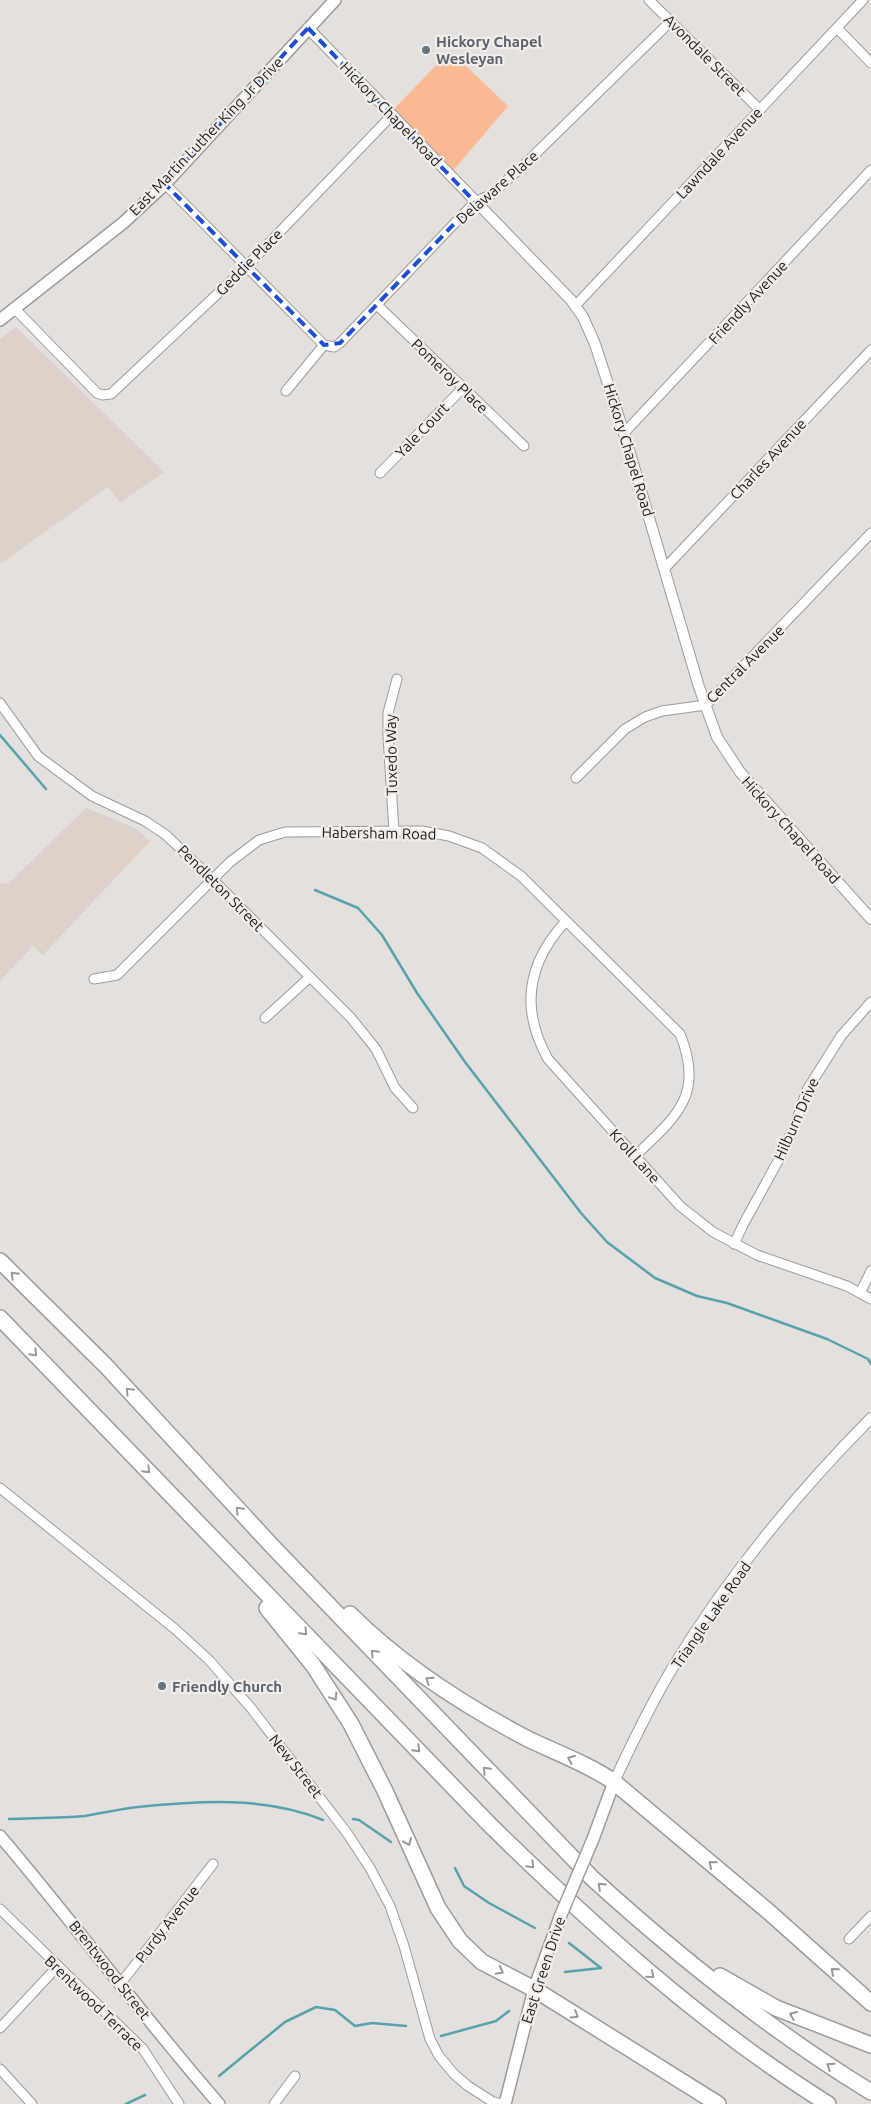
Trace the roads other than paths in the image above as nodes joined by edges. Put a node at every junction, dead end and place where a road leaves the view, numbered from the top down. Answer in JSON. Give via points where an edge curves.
{"nodes":[{"id":1,"x":335,"y":0,"type":"edge"},
{"id":2,"x":649,"y":0,"type":"edge"},
{"id":3,"x":863,"y":0,"type":"edge"},
{"id":4,"x":671,"y":21,"type":"junction"},
{"id":5,"x":308,"y":28,"type":"junction"},
{"id":6,"x":836,"y":28,"type":"junction"},
{"id":7,"x":871,"y":63,"type":"edge"},
{"id":8,"x":760,"y":110,"type":"junction"},
{"id":9,"x":392,"y":115,"type":"junction"},
{"id":10,"x":871,"y":170,"type":"edge"},
{"id":11,"x":165,"y":184,"type":"junction"},
{"id":12,"x":475,"y":202,"type":"junction"},
{"id":13,"x":246,"y":266,"type":"junction"},
{"id":14,"x":377,"y":305,"type":"junction"},
{"id":15,"x":575,"y":306,"type":"junction"},
{"id":16,"x":14,"y":308,"type":"junction"},
{"id":17,"x":0,"y":320,"type":"edge"},
{"id":18,"x":324,"y":345,"type":"junction"},
{"id":19,"x":871,"y":350,"type":"edge"},
{"id":20,"x":463,"y":388,"type":"junction"},
{"id":21,"x":286,"y":391,"type":"dead end"},
{"id":22,"x":624,"y":433,"type":"junction"},
{"id":23,"x":524,"y":446,"type":"dead end"},
{"id":24,"x":380,"y":473,"type":"dead end"},
{"id":25,"x":871,"y":533,"type":"edge"},
{"id":26,"x":665,"y":568,"type":"junction"},
{"id":27,"x":396,"y":679,"type":"dead end"},
{"id":28,"x":0,"y":703,"type":"edge"},
{"id":29,"x":706,"y":705,"type":"junction"},
{"id":30,"x":576,"y":778,"type":"dead end"},
{"id":31,"x":394,"y":832,"type":"junction"},
{"id":32,"x":212,"y":879,"type":"junction"},
{"id":33,"x":871,"y":919,"type":"edge"},
{"id":34,"x":566,"y":921,"type":"junction"},
{"id":35,"x":310,"y":977,"type":"junction"},
{"id":36,"x":94,"y":979,"type":"dead end"},
{"id":37,"x":871,"y":1002,"type":"edge"},
{"id":38,"x":265,"y":1018,"type":"dead end"},
{"id":39,"x":412,"y":1108,"type":"dead end"},
{"id":40,"x":635,"y":1156,"type":"junction"},
{"id":41,"x":734,"y":1244,"type":"junction"},
{"id":42,"x":0,"y":1261,"type":"edge"},
{"id":43,"x":871,"y":1271,"type":"edge"},
{"id":44,"x":860,"y":1293,"type":"junction"},
{"id":45,"x":871,"y":1299,"type":"edge"},
{"id":46,"x":0,"y":1318,"type":"edge"},
{"id":47,"x":871,"y":1418,"type":"edge"},
{"id":48,"x":3,"y":1491,"type":"edge"},
{"id":49,"x":0,"y":1501,"type":"edge"},
{"id":50,"x":209,"y":1535,"type":"junction"},
{"id":51,"x":272,"y":1546,"type":"junction"},
{"id":52,"x":614,"y":1782,"type":"junction"},
{"id":53,"x":0,"y":1836,"type":"edge"},
{"id":54,"x":593,"y":1839,"type":"joint"},
{"id":55,"x":213,"y":1864,"type":"dead end"},
{"id":56,"x":0,"y":1909,"type":"edge"},
{"id":57,"x":871,"y":1916,"type":"edge"},
{"id":58,"x":637,"y":1919,"type":"junction"},
{"id":59,"x":849,"y":1939,"type":"dead end"},
{"id":60,"x":57,"y":1967,"type":"junction"},
{"id":61,"x":121,"y":1983,"type":"junction"},
{"id":62,"x":534,"y":1989,"type":"junction"},
{"id":63,"x":679,"y":1998,"type":"junction"},
{"id":64,"x":871,"y":2003,"type":"edge"},
{"id":65,"x":0,"y":2028,"type":"edge"},
{"id":66,"x":871,"y":2045,"type":"edge"},
{"id":67,"x":0,"y":2069,"type":"edge"},
{"id":68,"x":295,"y":2076,"type":"dead end"},
{"id":69,"x":871,"y":2092,"type":"edge"},
{"id":70,"x":32,"y":2104,"type":"edge"},
{"id":71,"x":180,"y":2104,"type":"edge"},
{"id":72,"x":219,"y":2104,"type":"edge"},
{"id":73,"x":274,"y":2104,"type":"edge"},
{"id":74,"x":503,"y":2104,"type":"edge"},
{"id":75,"x":718,"y":2104,"type":"edge"},
{"id":76,"x":809,"y":2104,"type":"edge"},
{"id":77,"x":828,"y":2104,"type":"edge"}],
"edges":[{"from":1,"to":5,"type":"main road","name":"East Martin Luther King Jr Drive"},
{"from":2,"to":4,"type":"street","name":"Avondale Street"},
{"from":3,"to":6,"type":"street","name":"Lawndale Avenue"},
{"from":4,"to":8,"type":"street","name":"Avondale Street"},
{"from":4,"to":12,"type":"street","name":"Delaware Place","via":[[518,170],[492,194]]},
{"from":5,"to":9,"type":"street","name":"Hickory Chapel Road"},
{"from":5,"to":11,"type":"main road","name":"East Martin Luther King Jr Drive"},
{"from":6,"to":7,"type":"street"},
{"from":6,"to":8,"type":"street","name":"Lawndale Avenue"},
{"from":8,"to":15,"type":"street","name":"Lawndale Avenue"},
{"from":9,"to":12,"type":"street","name":"Hickory Chapel Road"},
{"from":9,"to":13,"type":"street","name":"Geddie Place"},
{"from":10,"to":22,"type":"street","name":"Friendly Avenue"},
{"from":11,"to":13,"type":"street"},
{"from":11,"to":16,"type":"main road","name":"East Martin Luther King Jr Drive","via":[[123,223]]},
{"from":12,"to":14,"type":"street","name":"Delaware Place"},
{"from":12,"to":15,"type":"street","name":"Hickory Chapel Road"},
{"from":13,"to":16,"type":"street","name":"Geddie Place","via":[[115,391],[106,395],[97,393]]},
{"from":13,"to":18,"type":"street"},
{"from":14,"to":18,"type":"street","name":"Delaware Place","via":[[340,343],[334,347]]},
{"from":14,"to":20,"type":"street","name":"Pomeroy Place"},
{"from":15,"to":22,"type":"street","name":"Hickory Chapel Road","via":[[595,344]]},
{"from":16,"to":17,"type":"main road","name":"East Martin Luther King Jr Drive"},
{"from":18,"to":21,"type":"street"},
{"from":19,"to":26,"type":"street","name":"Charles Avenue"},
{"from":20,"to":23,"type":"street","name":"Pomeroy Place"},
{"from":20,"to":24,"type":"street","name":"Yale Court"},
{"from":22,"to":26,"type":"street","name":"Hickory Chapel Road"},
{"from":25,"to":29,"type":"street","name":"Central Avenue"},
{"from":26,"to":29,"type":"street","name":"Hickory Chapel Road"},
{"from":27,"to":31,"type":"street","name":"Tuxedo Way","via":[[388,721]]},
{"from":28,"to":32,"type":"street","name":"Pendleton Street","via":[[38,756],[92,796],[166,834]]},
{"from":29,"to":30,"type":"street","name":"Central Avenue","via":[[662,711],[645,717],[625,729]]},
{"from":29,"to":33,"type":"street","name":"Hickory Chapel Road","via":[[717,737],[740,772]]},
{"from":31,"to":32,"type":"street","name":"Habersham Road","via":[[285,832],[259,840]]},
{"from":31,"to":34,"type":"street","name":"Habersham Road","via":[[422,831],[449,836],[482,848],[521,876]]},
{"from":32,"to":35,"type":"street","name":"Pendleton Street"},
{"from":32,"to":36,"type":"street","name":"Habersham Road","via":[[117,975]]},
{"from":34,"to":40,"type":"street","name":"Kroll Lane","via":[[546,946],[534,974],[530,1001],[535,1030],[548,1059]]},
{"from":34,"to":40,"type":"street","name":"Habersham Road","via":[[680,1034],[686,1050],[689,1077],[682,1105],[672,1120]]},
{"from":35,"to":38,"type":"street"},
{"from":35,"to":39,"type":"street","name":"Pendleton Street","via":[[351,1018],[376,1049],[395,1088]]},
{"from":37,"to":41,"type":"street","name":"Hilburn Drive","via":[[841,1036],[806,1090],[778,1161]]},
{"from":40,"to":41,"type":"street","name":"Kroll Lane","via":[[680,1206]]},
{"from":41,"to":44,"type":"street","name":"Kroll Lane","via":[[757,1256],[838,1282]]},
{"from":51,"to":42,"type":"highway","one_way":true,"via":[[106,1366]]},
{"from":43,"to":44,"type":"street"},
{"from":44,"to":45,"type":"street","name":"Kroll Lane"},
{"from":46,"to":50,"type":"highway","one_way":true},
{"from":47,"to":52,"type":"street","name":"Triangle Lake Road","via":[[771,1532],[716,1601],[673,1667]]},
{"from":48,"to":49,"type":"street"},
{"from":48,"to":74,"type":"street","name":"New Street","via":[[175,1629],[209,1660],[251,1708],[370,1868],[390,1906],[430,2039],[439,2056],[468,2086],[493,2102]]},
{"from":50,"to":62,"type":"highway","one_way":true,"via":[[226,1565],[294,1640],[351,1724],[428,1887],[454,1934],[482,1962]]},
{"from":50,"to":63,"type":"highway","one_way":true,"via":[[545,1879]]},
{"from":52,"to":51,"type":"highway","one_way":true,"via":[[482,1714],[429,1680],[358,1622],[298,1561]]},
{"from":58,"to":51,"type":"highway","one_way":true,"via":[[524,1809]]},
{"from":52,"to":54,"type":"main road","name":"Triangle Lake Road"},
{"from":64,"to":52,"type":"highway","one_way":true},
{"from":53,"to":61,"type":"main road","name":"Brentwood Street"},
{"from":54,"to":62,"type":"main road","name":"East Green Drive","bridge":true},
{"from":55,"to":61,"type":"street","name":"Purdy Avenue"},
{"from":56,"to":60,"type":"street","name":"Brentwood Terrace"},
{"from":57,"to":59,"type":"street"},
{"from":66,"to":58,"type":"highway","one_way":true,"via":[[756,1998]]},
{"from":69,"to":58,"type":"highway","one_way":true,"via":[[767,2023]]},
{"from":60,"to":65,"type":"street"},
{"from":60,"to":71,"type":"street","name":"Brentwood Terrace","via":[[143,2049]]},
{"from":61,"to":72,"type":"main road","name":"Brentwood Street"},
{"from":62,"to":74,"type":"main road","name":"East Green Drive"},
{"from":62,"to":75,"type":"highway","one_way":true},
{"from":63,"to":76,"type":"highway","via":[[695,2018]]},
{"from":63,"to":77,"type":"highway"},
{"from":67,"to":70,"type":"street"},
{"from":68,"to":73,"type":"street"}]}
